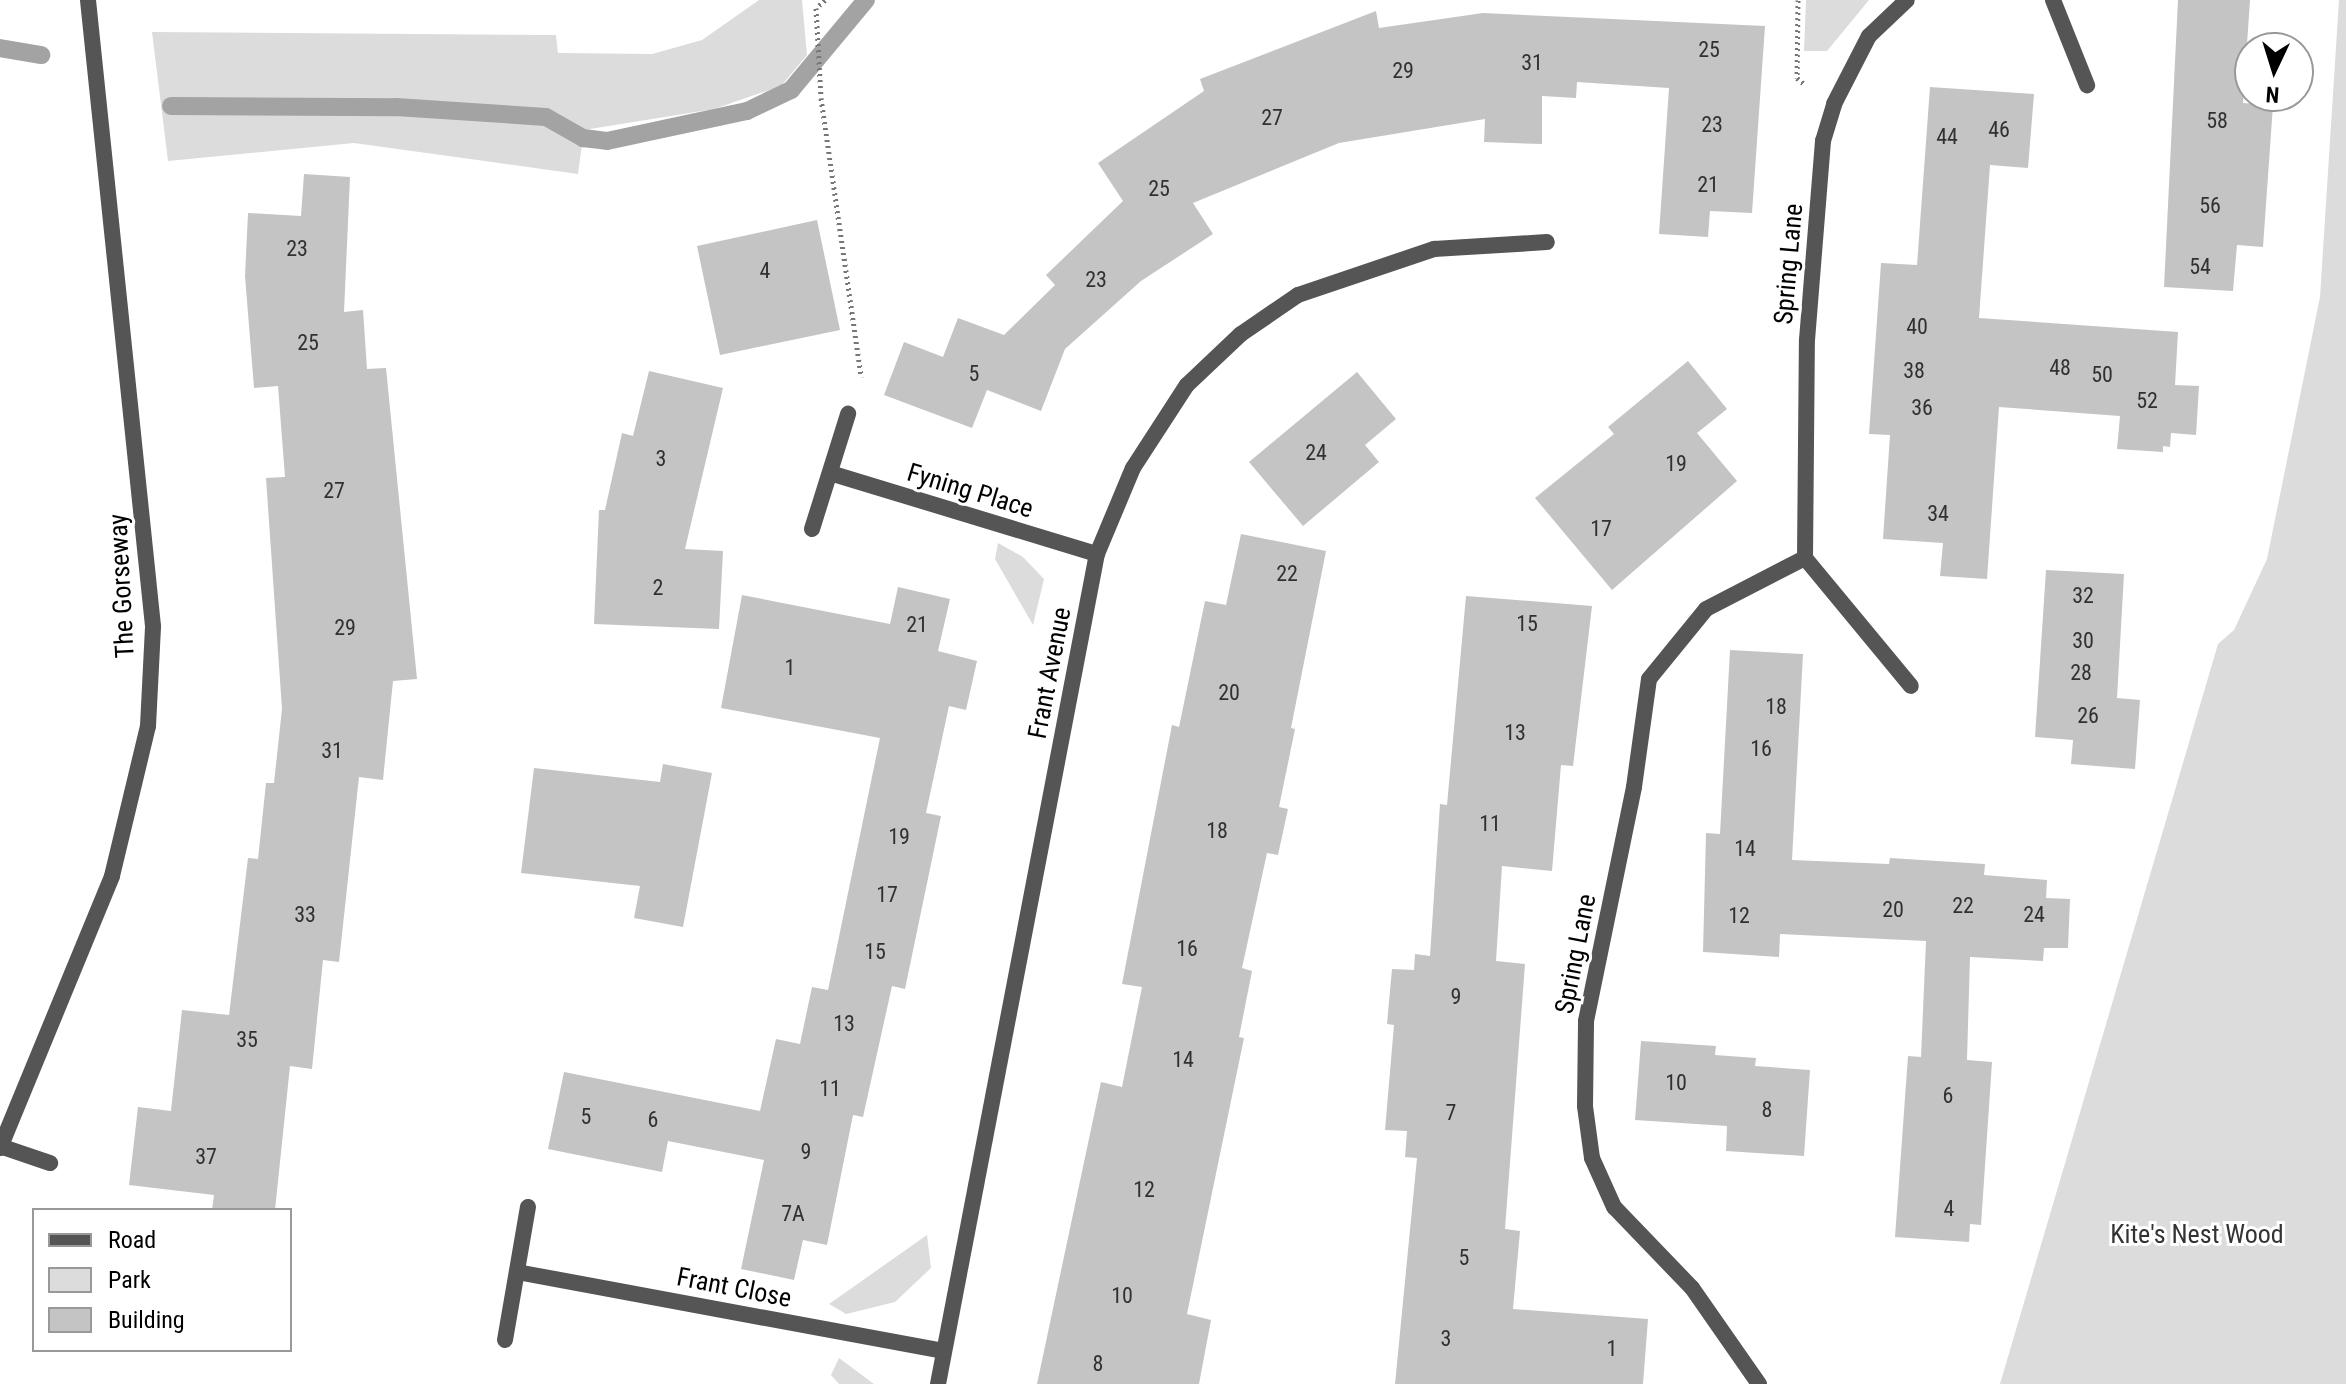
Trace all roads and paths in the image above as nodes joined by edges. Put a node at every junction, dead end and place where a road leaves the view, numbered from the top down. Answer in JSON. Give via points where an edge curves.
{"nodes":[{"id":1,"x":88,"y":0,"type":"edge"},
{"id":2,"x":825,"y":0,"type":"edge"},
{"id":3,"x":1798,"y":0,"type":"edge"},
{"id":4,"x":1907,"y":0,"type":"edge"},
{"id":5,"x":2053,"y":0,"type":"edge"},
{"id":6,"x":2087,"y":85,"type":"dead end"},
{"id":7,"x":1834,"y":104,"type":"junction"},
{"id":8,"x":1547,"y":242,"type":"dead end"},
{"id":9,"x":848,"y":414,"type":"joint"},
{"id":10,"x":830,"y":473,"type":"junction"},
{"id":11,"x":812,"y":529,"type":"dead end"},
{"id":12,"x":1097,"y":554,"type":"junction"},
{"id":13,"x":1805,"y":558,"type":"junction"},
{"id":14,"x":1911,"y":686,"type":"dead end"},
{"id":15,"x":0,"y":1147,"type":"edge"},
{"id":16,"x":50,"y":1163,"type":"dead end"},
{"id":17,"x":528,"y":1207,"type":"dead end"},
{"id":18,"x":517,"y":1272,"type":"junction"},
{"id":19,"x":505,"y":1340,"type":"dead end"},
{"id":20,"x":942,"y":1351,"type":"junction"},
{"id":21,"x":938,"y":1384,"type":"edge"},
{"id":22,"x":1759,"y":1384,"type":"edge"}],
"edges":[{"from":1,"to":15,"type":"street","name":"The Gorseway","via":[[153,626],[148,726],[112,876]]},
{"from":2,"to":9,"type":"path","via":[[816,8],[821,98],[864,401]]},
{"from":3,"to":7,"type":"path","via":[[1797,78]]},
{"from":4,"to":7,"type":"street","name":"Spring Lane","via":[[1869,36]]},
{"from":5,"to":6,"type":"street"},
{"from":7,"to":13,"type":"street","name":"Spring Lane","via":[[1823,141],[1807,340]]},
{"from":8,"to":12,"type":"street","name":"Frant Avenue","via":[[1434,249],[1298,295],[1252,326],[1187,385],[1133,468]]},
{"from":9,"to":10,"type":"street"},
{"from":10,"to":11,"type":"street"},
{"from":10,"to":12,"type":"street","name":"Fyning Place"},
{"from":12,"to":20,"type":"street","name":"Frant Avenue"},
{"from":13,"to":14,"type":"street"},
{"from":13,"to":22,"type":"street","name":"Spring Lane","via":[[1706,609],[1649,679],[1634,787],[1586,1021],[1585,1106],[1592,1158],[1614,1207],[1692,1288]]},
{"from":15,"to":16,"type":"street","name":"The Gorseway"},
{"from":17,"to":18,"type":"street"},
{"from":18,"to":19,"type":"street"},
{"from":18,"to":20,"type":"street","name":"Frant Close"},
{"from":20,"to":21,"type":"street","name":"Frant Avenue"}]}
